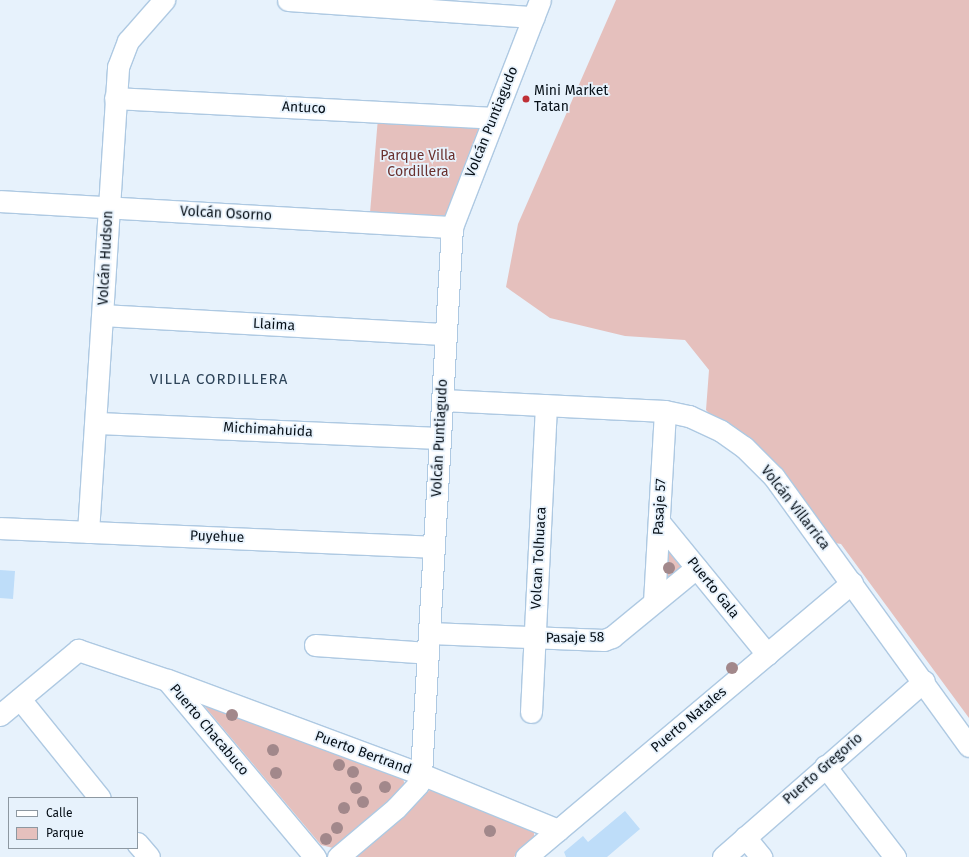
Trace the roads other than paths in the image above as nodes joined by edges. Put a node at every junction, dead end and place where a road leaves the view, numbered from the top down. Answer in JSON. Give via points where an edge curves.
{"nodes":[{"id":1,"x":164,"y":0,"type":"edge"},
{"id":2,"x":288,"y":0,"type":"edge"},
{"id":3,"x":537,"y":9,"type":"edge"},
{"id":4,"x":115,"y":98,"type":"junction"},
{"id":5,"x":493,"y":118,"type":"junction"},
{"id":6,"x":0,"y":201,"type":"edge"},
{"id":7,"x":108,"y":208,"type":"junction"},
{"id":8,"x":452,"y":227,"type":"junction"},
{"id":9,"x":103,"y":316,"type":"junction"},
{"id":10,"x":446,"y":334,"type":"junction"},
{"id":11,"x":442,"y":400,"type":"junction"},
{"id":12,"x":546,"y":405,"type":"junction"},
{"id":13,"x":665,"y":411,"type":"junction"},
{"id":14,"x":96,"y":423,"type":"junction"},
{"id":15,"x":440,"y":438,"type":"junction"},
{"id":16,"x":659,"y":522,"type":"junction"},
{"id":17,"x":0,"y":528,"type":"edge"},
{"id":18,"x":88,"y":532,"type":"junction"},
{"id":19,"x":434,"y":547,"type":"junction"},
{"id":20,"x":696,"y":568,"type":"junction"},
{"id":21,"x":852,"y":582,"type":"junction"},
{"id":22,"x":654,"y":602,"type":"junction"},
{"id":23,"x":534,"y":639,"type":"junction"},
{"id":24,"x":428,"y":643,"type":"junction"},
{"id":25,"x":315,"y":645,"type":"dead end"},
{"id":26,"x":767,"y":654,"type":"junction"},
{"id":27,"x":167,"y":680,"type":"junction"},
{"id":28,"x":924,"y":681,"type":"junction"},
{"id":29,"x":20,"y":699,"type":"junction"},
{"id":30,"x":531,"y":712,"type":"dead end"},
{"id":31,"x":0,"y":716,"type":"edge"},
{"id":32,"x":969,"y":746,"type":"edge"},
{"id":33,"x":825,"y":766,"type":"junction"},
{"id":34,"x":421,"y":774,"type":"junction"},
{"id":35,"x":99,"y":797,"type":"edge"},
{"id":36,"x":558,"y":830,"type":"junction"},
{"id":37,"x":746,"y":837,"type":"junction"},
{"id":38,"x":138,"y":844,"type":"edge"},
{"id":39,"x":149,"y":857,"type":"edge"},
{"id":40,"x":315,"y":857,"type":"edge"},
{"id":41,"x":338,"y":857,"type":"edge"},
{"id":42,"x":526,"y":857,"type":"edge"},
{"id":43,"x":723,"y":857,"type":"edge"},
{"id":44,"x":761,"y":857,"type":"edge"},
{"id":45,"x":895,"y":857,"type":"edge"}],
"edges":[{"from":1,"to":4,"type":"street","name":"Volcán Hudson","via":[[128,41],[118,67]]},
{"from":2,"to":3,"type":"street"},
{"from":3,"to":5,"type":"street","name":"Volcán Puntiagudo"},
{"from":4,"to":5,"type":"street","name":"Antuco"},
{"from":4,"to":7,"type":"street","name":"Volcán Hudson"},
{"from":5,"to":8,"type":"street","name":"Volcán Puntiagudo"},
{"from":6,"to":7,"type":"street","name":"Volcán Osorno"},
{"from":7,"to":8,"type":"street","name":"Volcán Osorno"},
{"from":7,"to":9,"type":"street","name":"Volcán Hudson"},
{"from":8,"to":10,"type":"street","name":"Volcán Puntiagudo"},
{"from":9,"to":10,"type":"street","name":"Llaima"},
{"from":9,"to":14,"type":"street","name":"Volcán Hudson"},
{"from":10,"to":11,"type":"street","name":"Volcán Puntiagudo"},
{"from":11,"to":12,"type":"street","name":"Volcán Villarrica"},
{"from":11,"to":15,"type":"street","name":"Volcán Puntiagudo"},
{"from":12,"to":13,"type":"street","name":"Volcán Villarrica"},
{"from":12,"to":23,"type":"street","name":"Volcan Tolhuaca"},
{"from":13,"to":16,"type":"street","name":"Pasaje 57"},
{"from":13,"to":21,"type":"street","name":"Volcán Villarrica","via":[[689,416],[711,425],[760,462]]},
{"from":14,"to":15,"type":"street","name":"Michimahuida"},
{"from":14,"to":18,"type":"street","name":"Volcán Hudson"},
{"from":15,"to":19,"type":"street","name":"Volcán Puntiagudo"},
{"from":16,"to":20,"type":"street","name":"Puerto Gala"},
{"from":16,"to":22,"type":"street","name":"Pasaje 57"},
{"from":17,"to":18,"type":"street","name":"Puyehue"},
{"from":18,"to":19,"type":"street","name":"Puyehue"},
{"from":19,"to":24,"type":"street","name":"Volcán Puntiagudo"},
{"from":20,"to":22,"type":"street","name":"Pasaje 58"},
{"from":20,"to":26,"type":"street","name":"Puerto Gala"},
{"from":21,"to":26,"type":"street","name":"Puerto Natales"},
{"from":21,"to":28,"type":"street","name":"Volcán Villarrica"},
{"from":22,"to":23,"type":"street","name":"Pasaje 58","via":[[612,637],[604,640]]},
{"from":23,"to":24,"type":"street","name":"Pasaje 58"},
{"from":23,"to":30,"type":"street","name":"Volcan Tolhuaca"},
{"from":24,"to":25,"type":"street","name":"Pasaje 58"},
{"from":24,"to":34,"type":"street","name":"Volcán Puntiagudo"},
{"from":26,"to":36,"type":"street","name":"Puerto Natales"},
{"from":27,"to":29,"type":"street","name":"Puerto Chacabuco","via":[[78,650]]},
{"from":27,"to":34,"type":"street","name":"Puerto Bertrand"},
{"from":27,"to":40,"type":"street","name":"Puerto Chacabuco"},
{"from":28,"to":32,"type":"street","name":"Volcán Villarrica"},
{"from":28,"to":33,"type":"street","name":"Puerto Gregorio"},
{"from":29,"to":31,"type":"street","name":"Puerto Chacabuco"},
{"from":29,"to":35,"type":"street"},
{"from":33,"to":37,"type":"street","name":"Puerto Gregorio"},
{"from":33,"to":45,"type":"street"},
{"from":34,"to":36,"type":"street","name":"Puerto Bertrand"},
{"from":34,"to":41,"type":"street","name":"Volcán Puntiagudo","via":[[418,784],[406,798]]},
{"from":36,"to":42,"type":"street","name":"Puerto Natales"},
{"from":37,"to":43,"type":"street","name":"Puerto Gregorio"},
{"from":37,"to":44,"type":"street"},
{"from":38,"to":39,"type":"street"}]}
